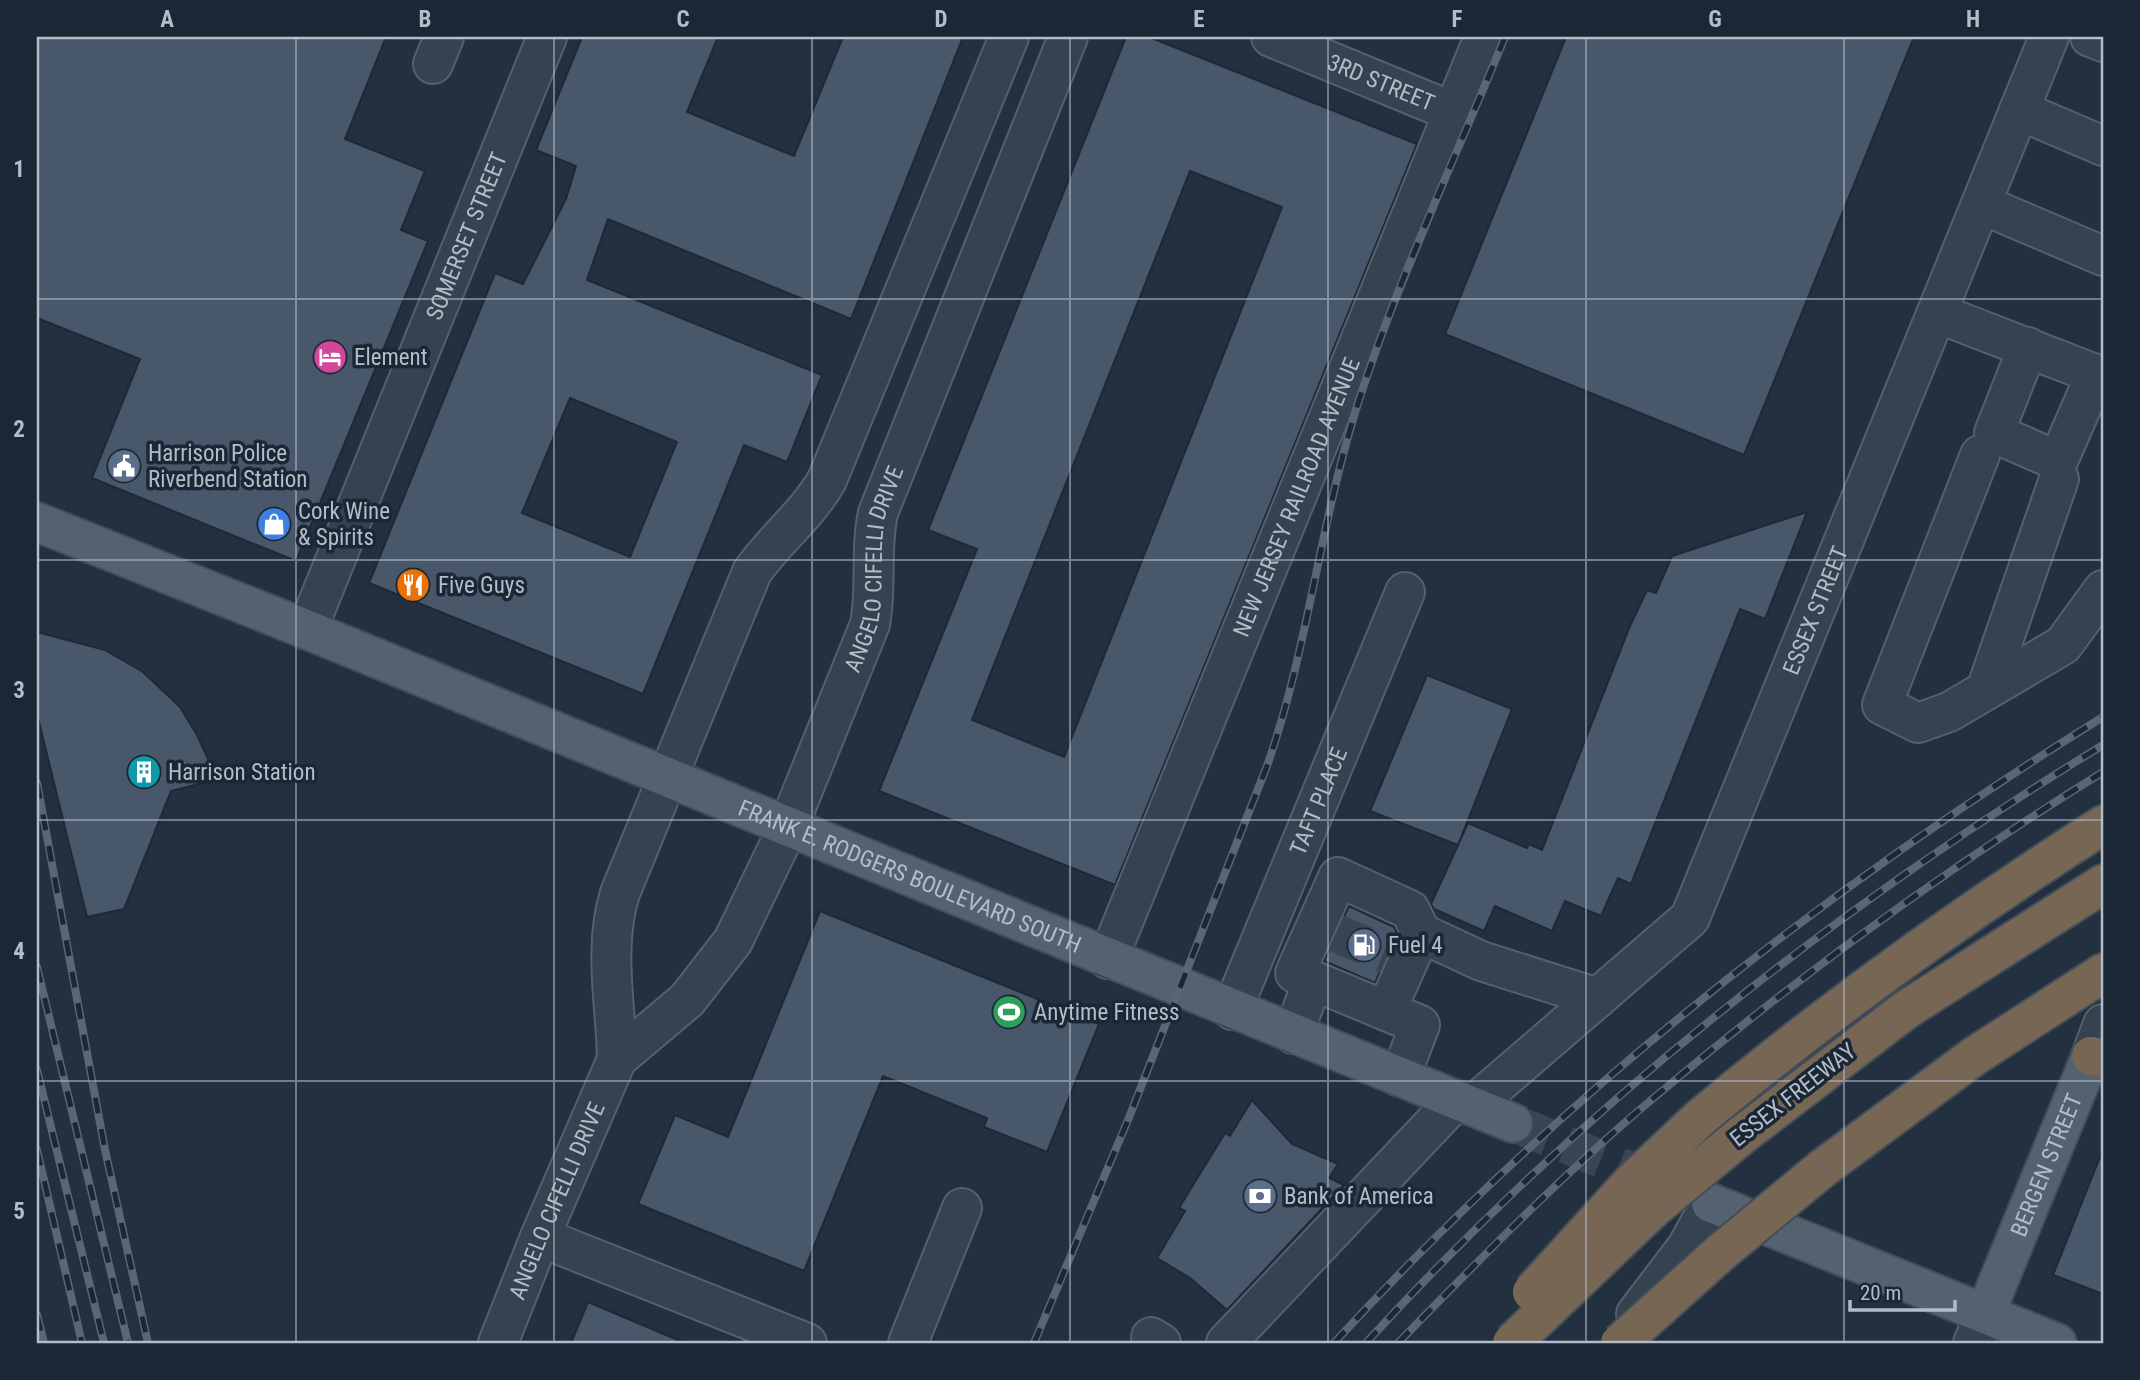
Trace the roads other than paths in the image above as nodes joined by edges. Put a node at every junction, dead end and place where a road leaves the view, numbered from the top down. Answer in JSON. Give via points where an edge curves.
{"nodes":[{"id":1,"x":547,"y":37,"type":"edge"},
{"id":2,"x":1009,"y":37,"type":"edge"},
{"id":3,"x":1068,"y":37,"type":"edge"},
{"id":4,"x":1271,"y":37,"type":"edge"},
{"id":5,"x":1484,"y":37,"type":"edge"},
{"id":6,"x":2049,"y":37,"type":"edge"},
{"id":7,"x":2090,"y":37,"type":"edge"},
{"id":8,"x":2103,"y":42,"type":"edge"},
{"id":9,"x":2019,"y":110,"type":"junction"},
{"id":10,"x":1453,"y":112,"type":"junction"},
{"id":11,"x":2103,"y":146,"type":"edge"},
{"id":12,"x":1981,"y":204,"type":"junction"},
{"id":13,"x":2103,"y":256,"type":"edge"},
{"id":14,"x":1937,"y":313,"type":"junction"},
{"id":15,"x":2028,"y":347,"type":"junction"},
{"id":16,"x":2100,"y":375,"type":"edge"},
{"id":17,"x":1980,"y":456,"type":"dead end"},
{"id":18,"x":2059,"y":479,"type":"dead end"},
{"id":19,"x":37,"y":522,"type":"edge"},
{"id":20,"x":2103,"y":590,"type":"edge"},
{"id":21,"x":1405,"y":592,"type":"dead end"},
{"id":22,"x":298,"y":626,"type":"junction"},
{"id":23,"x":1986,"y":690,"type":"junction"},
{"id":24,"x":667,"y":778,"type":"junction"},
{"id":25,"x":2103,"y":825,"type":"edge"},
{"id":26,"x":788,"y":827,"type":"junction"},
{"id":27,"x":2097,"y":887,"type":"edge"},
{"id":28,"x":1266,"y":931,"type":"junction"},
{"id":29,"x":1316,"y":946,"type":"junction"},
{"id":30,"x":1408,"y":952,"type":"junction"},
{"id":31,"x":1108,"y":959,"type":"junction"},
{"id":32,"x":2103,"y":973,"type":"edge"},
{"id":33,"x":1598,"y":998,"type":"junction"},
{"id":34,"x":1232,"y":1010,"type":"junction"},
{"id":35,"x":1387,"y":1011,"type":"junction"},
{"id":36,"x":1293,"y":1034,"type":"junction"},
{"id":37,"x":2099,"y":1046,"type":"edge"},
{"id":38,"x":617,"y":1059,"type":"junction"},
{"id":39,"x":1399,"y":1077,"type":"junction"},
{"id":40,"x":1464,"y":1103,"type":"junction"},
{"id":41,"x":1513,"y":1123,"type":"tunnel mouth"},
{"id":42,"x":1711,"y":1203,"type":"joint"},
{"id":43,"x":962,"y":1208,"type":"dead end"},
{"id":44,"x":540,"y":1237,"type":"junction"},
{"id":45,"x":1979,"y":1329,"type":"edge"},
{"id":46,"x":498,"y":1343,"type":"edge"},
{"id":47,"x":807,"y":1343,"type":"edge"},
{"id":48,"x":908,"y":1343,"type":"edge"},
{"id":49,"x":1226,"y":1343,"type":"edge"},
{"id":50,"x":1490,"y":1343,"type":"edge"},
{"id":51,"x":1512,"y":1343,"type":"edge"},
{"id":52,"x":1612,"y":1343,"type":"edge"},
{"id":53,"x":1620,"y":1343,"type":"edge"},
{"id":54,"x":2057,"y":1343,"type":"edge"}],
"edges":[{"from":1,"to":22,"type":"street","name":"SOMERSET STREET"},
{"from":2,"to":24,"type":"street","name":"ANGELO CIFELLI DRIVE","via":[[827,480],[814,503],[769,547],[752,572]]},
{"from":3,"to":26,"type":"street","name":"ANGELO CIFELLI DRIVE","via":[[878,513],[870,624]]},
{"from":4,"to":10,"type":"street","name":"3RD STREET"},
{"from":5,"to":10,"type":"street","name":"NEW JERSEY RAILROAD AVENUE"},
{"from":6,"to":9,"type":"street","name":"ESSEX STREET"},
{"from":7,"to":8,"type":"street"},
{"from":9,"to":11,"type":"street"},
{"from":9,"to":12,"type":"street","name":"ESSEX STREET"},
{"from":10,"to":31,"type":"street","name":"NEW JERSEY RAILROAD AVENUE"},
{"from":12,"to":13,"type":"street"},
{"from":12,"to":14,"type":"street","name":"ESSEX STREET"},
{"from":14,"to":15,"type":"street"},
{"from":14,"to":33,"type":"street","name":"ESSEX STREET","via":[[1690,918]]},
{"from":15,"to":16,"type":"street"},
{"from":15,"to":16,"type":"street","via":[[1994,433],[2059,461]]},
{"from":17,"to":23,"type":"street","via":[[1882,705],[1918,723],[1949,712]]},
{"from":18,"to":23,"type":"street"},
{"from":19,"to":22,"type":"main road","name":"FRANK E. RODGERS BOULEVARD SOUTH"},
{"from":20,"to":23,"type":"street","via":[[2063,645]]},
{"from":21,"to":28,"type":"street","name":"TAFT PLACE"},
{"from":22,"to":24,"type":"main road","name":"FRANK E. RODGERS BOULEVARD SOUTH"},
{"from":24,"to":26,"type":"main road","name":"FRANK E. RODGERS BOULEVARD SOUTH"},
{"from":24,"to":38,"type":"street","name":"ANGELO CIFELLI DRIVE","via":[[613,917],[610,943]]},
{"from":25,"to":50,"type":"highway","bridge":true,"via":[[1913,953],[1700,1118],[1592,1224]]},
{"from":26,"to":31,"type":"main road","name":"FRANK E. RODGERS BOULEVARD SOUTH"},
{"from":26,"to":38,"type":"street","name":"ANGELO CIFELLI DRIVE","via":[[754,902],[714,968],[687,999]]},
{"from":27,"to":51,"type":"highway","name":"ESSEX FREEWAY","bridge":true,"via":[[1907,1009],[1742,1135],[1646,1216]]},
{"from":28,"to":29,"type":"street"},
{"from":28,"to":34,"type":"street","name":"TAFT PLACE"},
{"from":29,"to":30,"type":"street","via":[[1338,877],[1410,911]]},
{"from":29,"to":35,"type":"street"},
{"from":29,"to":36,"type":"street"},
{"from":30,"to":33,"type":"street","via":[[1481,961]]},
{"from":30,"to":35,"type":"street"},
{"from":31,"to":34,"type":"main road","name":"FRANK E. RODGERS BOULEVARD SOUTH"},
{"from":32,"to":53,"type":"highway","bridge":true,"via":[[1924,1091],[1823,1168]]},
{"from":33,"to":40,"type":"street","name":"ESSEX STREET"},
{"from":34,"to":36,"type":"main road","name":"FRANK E. RODGERS BOULEVARD SOUTH"},
{"from":35,"to":39,"type":"street","via":[[1420,1025]]},
{"from":36,"to":39,"type":"main road","name":"FRANK E. RODGERS BOULEVARD SOUTH"},
{"from":37,"to":45,"type":"main road","name":"BERGEN STREET"},
{"from":38,"to":44,"type":"street","name":"ANGELO CIFELLI DRIVE"},
{"from":39,"to":40,"type":"main road","name":"FRANK E. RODGERS BOULEVARD SOUTH"},
{"from":40,"to":41,"type":"main road","name":"FRANK E. RODGERS BOULEVARD SOUTH"},
{"from":40,"to":49,"type":"street","name":"ESSEX STREET"},
{"from":42,"to":45,"type":"main road"},
{"from":42,"to":52,"type":"street","via":[[1687,1247]]},
{"from":43,"to":48,"type":"street"},
{"from":44,"to":46,"type":"street","name":"ANGELO CIFELLI DRIVE"},
{"from":44,"to":47,"type":"street"},
{"from":45,"to":54,"type":"main road"}]}
